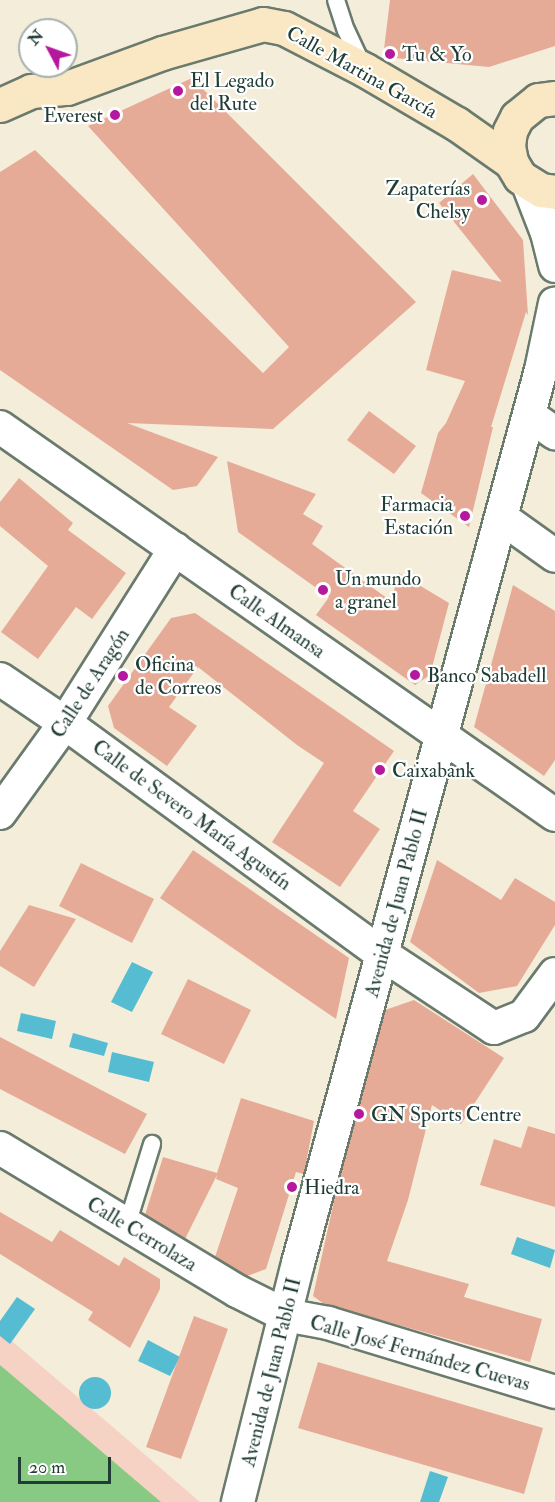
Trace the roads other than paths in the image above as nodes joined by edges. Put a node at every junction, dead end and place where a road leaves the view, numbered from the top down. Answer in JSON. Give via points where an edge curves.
{"nodes":[{"id":1,"x":336,"y":0,"type":"edge"},
{"id":2,"x":365,"y":70,"type":"junction"},
{"id":3,"x":0,"y":81,"type":"edge"},
{"id":4,"x":32,"y":91,"type":"junction"},
{"id":5,"x":544,"y":99,"type":"edge"},
{"id":6,"x":0,"y":105,"type":"edge"},
{"id":7,"x":457,"y":124,"type":"junction"},
{"id":8,"x":531,"y":179,"type":"edge"},
{"id":9,"x":555,"y":266,"type":"edge"},
{"id":10,"x":555,"y":303,"type":"edge"},
{"id":11,"x":551,"y":337,"type":"edge"},
{"id":12,"x":529,"y":415,"type":"junction"},
{"id":13,"x":0,"y":427,"type":"edge"},
{"id":14,"x":555,"y":433,"type":"edge"},
{"id":15,"x":501,"y":519,"type":"junction"},
{"id":16,"x":175,"y":549,"type":"junction"},
{"id":17,"x":555,"y":556,"type":"edge"},
{"id":18,"x":0,"y":679,"type":"edge"},
{"id":19,"x":65,"y":723,"type":"junction"},
{"id":20,"x":444,"y":736,"type":"junction"},
{"id":21,"x":0,"y":813,"type":"edge"},
{"id":22,"x":555,"y":815,"type":"edge"},
{"id":23,"x":382,"y":954,"type":"junction"},
{"id":24,"x":554,"y":979,"type":"edge"},
{"id":25,"x":152,"y":1144,"type":"dead end"},
{"id":26,"x":0,"y":1148,"type":"edge"},
{"id":27,"x":127,"y":1225,"type":"junction"},
{"id":28,"x":285,"y":1315,"type":"junction"},
{"id":29,"x":555,"y":1392,"type":"edge"},
{"id":30,"x":238,"y":1502,"type":"edge"}],
"edges":[{"from":1,"to":2,"type":"lane"},
{"from":2,"to":4,"type":"street","name":"Calle Martina García","via":[[284,28],[263,24],[162,53],[67,88]]},
{"from":2,"to":7,"type":"street","name":"Calle Martina García"},
{"from":3,"to":4,"type":"street"},
{"from":4,"to":6,"type":"street"},
{"from":5,"to":7,"type":"street","name":"Calle Martina García"},
{"from":5,"to":8,"type":"street","via":[[517,117],[510,131],[508,146]]},
{"from":7,"to":8,"type":"street","name":"Calle Martina García"},
{"from":8,"to":9,"type":"street"},
{"from":10,"to":11,"type":"street","name":"Avenida de Juan Pablo II"},
{"from":11,"to":12,"type":"street","name":"Avenida de Juan Pablo II"},
{"from":12,"to":14,"type":"street"},
{"from":12,"to":15,"type":"street","name":"Avenida de Juan Pablo II"},
{"from":13,"to":16,"type":"street","name":"Calle Almansa"},
{"from":15,"to":17,"type":"street"},
{"from":15,"to":20,"type":"street","name":"Avenida de Juan Pablo II"},
{"from":16,"to":19,"type":"street","name":"Calle de Aragón"},
{"from":16,"to":20,"type":"street","name":"Calle Almansa"},
{"from":18,"to":19,"type":"street","name":"Calle de Severo María Agustín"},
{"from":19,"to":21,"type":"street","name":"Calle de Aragón"},
{"from":19,"to":23,"type":"street","name":"Calle de Severo María Agustín"},
{"from":20,"to":22,"type":"street","name":"Calle Almansa"},
{"from":20,"to":23,"type":"street","name":"Avenida de Juan Pablo II"},
{"from":23,"to":24,"type":"street","name":"Calle de Severo María Agustín","via":[[494,1028],[524,1016]]},
{"from":23,"to":28,"type":"street","name":"Avenida de Juan Pablo II"},
{"from":25,"to":27,"type":"lane"},
{"from":26,"to":27,"type":"street","name":"Calle Cerrolaza"},
{"from":27,"to":28,"type":"street","name":"Calle Cerrolaza"},
{"from":28,"to":29,"type":"street","name":"Calle José Fernández Cuevas","via":[[328,1323]]},
{"from":28,"to":30,"type":"street","name":"Avenida de Juan Pablo II"}]}
